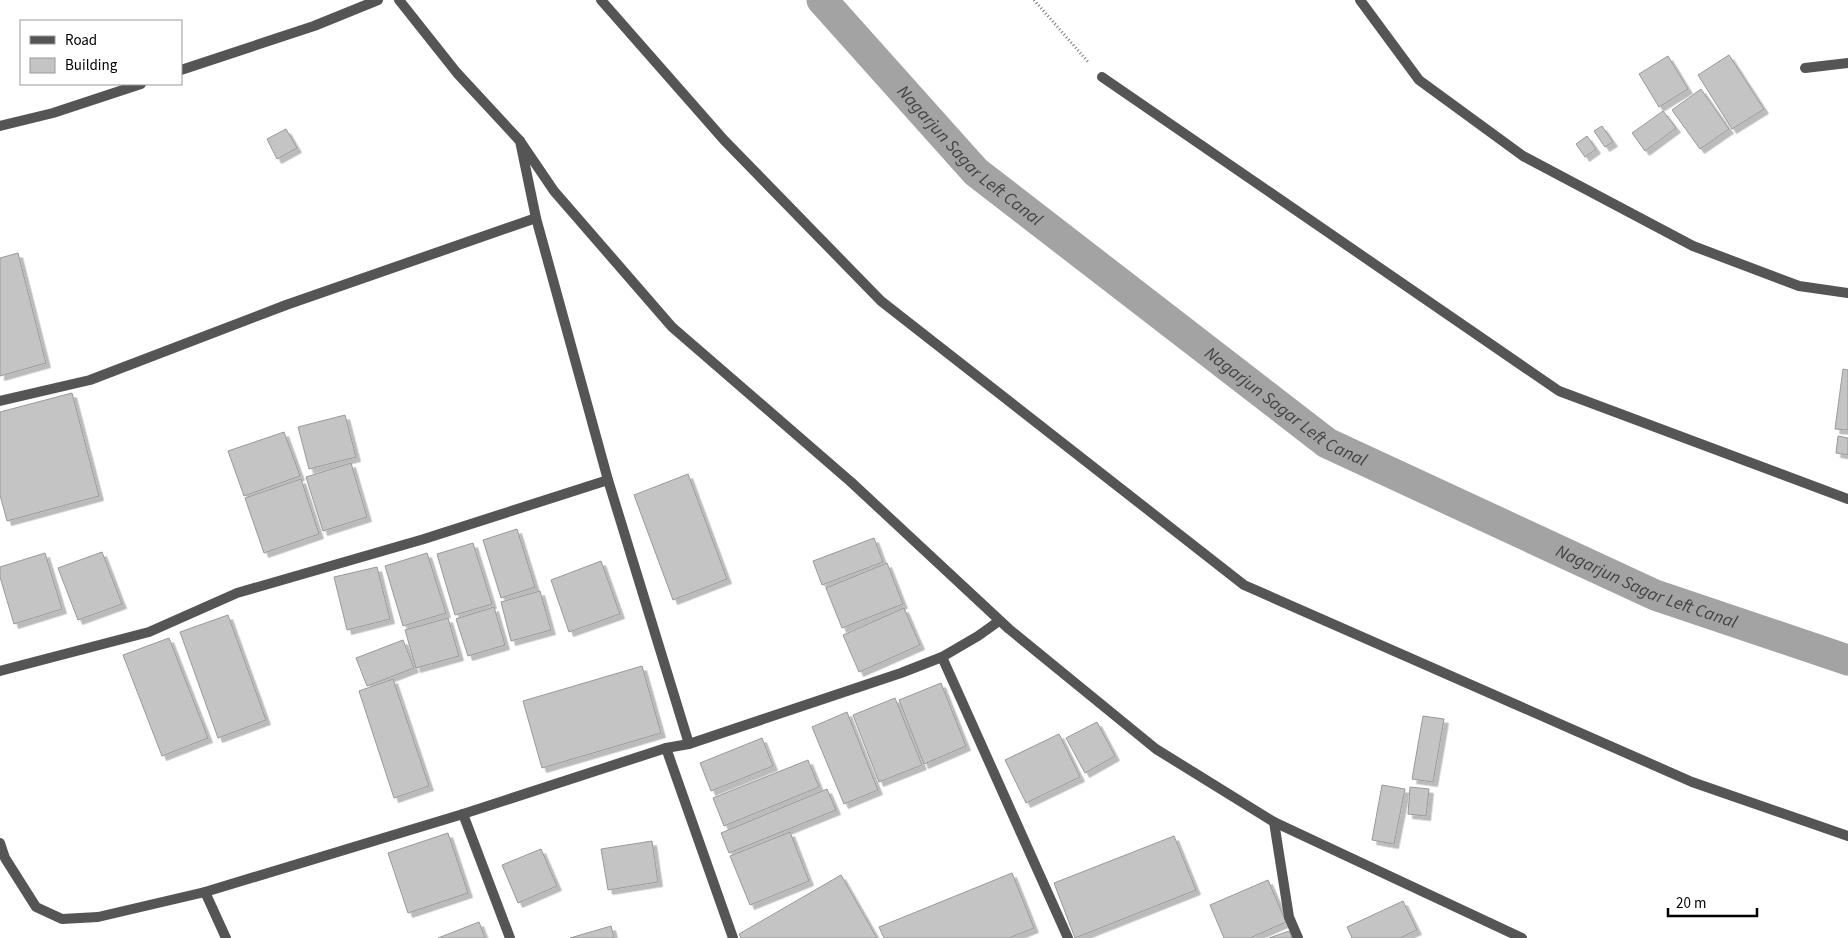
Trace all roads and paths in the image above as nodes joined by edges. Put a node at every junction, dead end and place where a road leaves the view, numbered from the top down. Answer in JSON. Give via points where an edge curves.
{"nodes":[{"id":1,"x":378,"y":0,"type":"edge"},
{"id":2,"x":399,"y":0,"type":"edge"},
{"id":3,"x":601,"y":0,"type":"edge"},
{"id":4,"x":1034,"y":0,"type":"edge"},
{"id":5,"x":1360,"y":0,"type":"edge"},
{"id":6,"x":1848,"y":63,"type":"edge"},
{"id":7,"x":1805,"y":68,"type":"dead end"},
{"id":8,"x":182,"y":70,"type":"edge"},
{"id":9,"x":1102,"y":77,"type":"joint"},
{"id":10,"x":138,"y":85,"type":"edge"},
{"id":11,"x":0,"y":126,"type":"edge"},
{"id":12,"x":520,"y":142,"type":"junction"},
{"id":13,"x":536,"y":218,"type":"junction"},
{"id":14,"x":1848,"y":293,"type":"edge"},
{"id":15,"x":0,"y":401,"type":"edge"},
{"id":16,"x":608,"y":480,"type":"junction"},
{"id":17,"x":1848,"y":498,"type":"edge"},
{"id":18,"x":999,"y":621,"type":"junction"},
{"id":19,"x":942,"y":657,"type":"junction"},
{"id":20,"x":0,"y":671,"type":"edge"},
{"id":21,"x":689,"y":744,"type":"junction"},
{"id":22,"x":666,"y":748,"type":"junction"},
{"id":23,"x":463,"y":814,"type":"junction"},
{"id":24,"x":1274,"y":822,"type":"junction"},
{"id":25,"x":1848,"y":836,"type":"edge"},
{"id":26,"x":0,"y":843,"type":"edge"},
{"id":27,"x":205,"y":892,"type":"junction"},
{"id":28,"x":226,"y":938,"type":"edge"},
{"id":29,"x":510,"y":938,"type":"edge"},
{"id":30,"x":733,"y":938,"type":"edge"},
{"id":31,"x":1068,"y":938,"type":"edge"},
{"id":32,"x":1298,"y":938,"type":"edge"},
{"id":33,"x":1522,"y":938,"type":"edge"}],
"edges":[{"from":1,"to":8,"type":"street","via":[[314,26]]},
{"from":2,"to":12,"type":"street","via":[[457,73]]},
{"from":3,"to":25,"type":"street","via":[[724,140],[881,301],[1244,585],[1692,782]]},
{"from":4,"to":9,"type":"path"},
{"from":5,"to":14,"type":"street","via":[[1419,80],[1523,156],[1693,246],[1799,286]]},
{"from":6,"to":7,"type":"street"},
{"from":9,"to":17,"type":"street","via":[[1559,391]]},
{"from":10,"to":11,"type":"street","via":[[53,113]]},
{"from":12,"to":13,"type":"street"},
{"from":12,"to":18,"type":"street","via":[[554,191],[672,327],[851,482]]},
{"from":13,"to":15,"type":"street","via":[[286,305],[90,380]]},
{"from":13,"to":16,"type":"street"},
{"from":16,"to":20,"type":"street","via":[[424,539],[237,592],[150,632]]},
{"from":16,"to":21,"type":"street"},
{"from":18,"to":19,"type":"street"},
{"from":18,"to":24,"type":"street","via":[[1156,749]]},
{"from":19,"to":21,"type":"street"},
{"from":19,"to":31,"type":"street"},
{"from":21,"to":22,"type":"street"},
{"from":22,"to":23,"type":"street"},
{"from":22,"to":30,"type":"street"},
{"from":23,"to":27,"type":"street"},
{"from":23,"to":29,"type":"street"},
{"from":24,"to":32,"type":"street","via":[[1289,917]]},
{"from":24,"to":33,"type":"street"},
{"from":26,"to":27,"type":"street","via":[[5,858],[36,907],[62,919],[98,917]]},
{"from":27,"to":28,"type":"street"}]}
